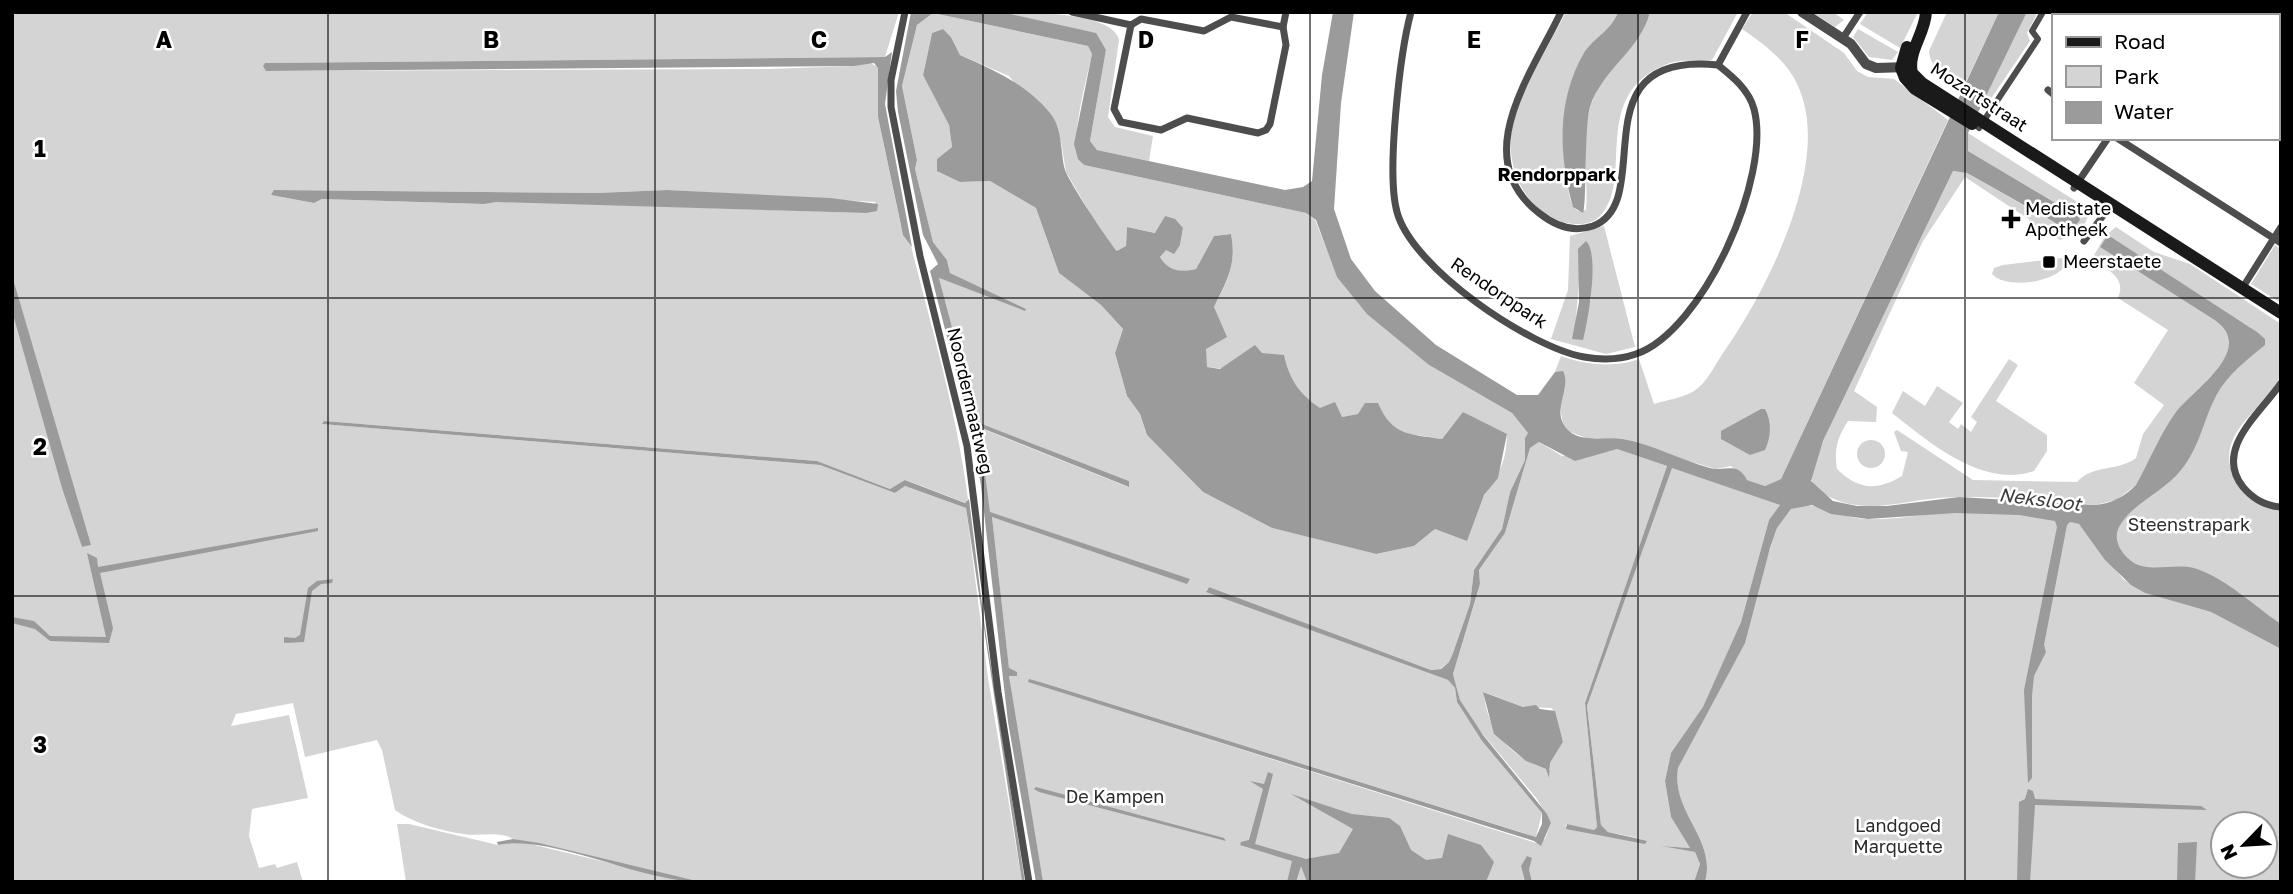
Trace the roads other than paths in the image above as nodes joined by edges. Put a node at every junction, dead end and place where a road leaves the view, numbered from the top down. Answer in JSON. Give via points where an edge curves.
{"nodes":[{"id":1,"x":905,"y":12,"type":"edge"},
{"id":2,"x":1072,"y":12,"type":"edge"},
{"id":3,"x":1286,"y":12,"type":"edge"},
{"id":4,"x":1411,"y":12,"type":"edge"},
{"id":5,"x":1560,"y":12,"type":"edge"},
{"id":6,"x":1746,"y":12,"type":"edge"},
{"id":7,"x":1802,"y":12,"type":"edge"},
{"id":8,"x":1860,"y":12,"type":"edge"},
{"id":9,"x":2043,"y":12,"type":"edge"},
{"id":10,"x":1142,"y":16,"type":"edge"},
{"id":11,"x":1131,"y":25,"type":"junction"},
{"id":12,"x":1283,"y":27,"type":"junction"},
{"id":13,"x":1843,"y":38,"type":"junction"},
{"id":14,"x":1718,"y":65,"type":"junction"},
{"id":15,"x":1906,"y":67,"type":"joint"},
{"id":16,"x":1978,"y":123,"type":"junction"},
{"id":17,"x":2107,"y":140,"type":"edge"},
{"id":18,"x":2120,"y":140,"type":"edge"},
{"id":19,"x":2076,"y":185,"type":"junction"},
{"id":20,"x":2111,"y":205,"type":"junction"},
{"id":21,"x":2281,"y":227,"type":"edge"},
{"id":22,"x":2273,"y":238,"type":"junction"},
{"id":23,"x":2084,"y":241,"type":"dead end"},
{"id":24,"x":2281,"y":243,"type":"edge"},
{"id":25,"x":2243,"y":287,"type":"junction"},
{"id":26,"x":2281,"y":313,"type":"edge"},
{"id":27,"x":2281,"y":383,"type":"edge"},
{"id":28,"x":2281,"y":507,"type":"edge"},
{"id":29,"x":1029,"y":882,"type":"edge"}],
"edges":[{"from":1,"to":29,"type":"street","name":"Noordermaatweg","via":[[891,80],[891,107],[910,212],[967,446],[1000,705]]},
{"from":2,"to":11,"type":"street"},
{"from":3,"to":12,"type":"street"},
{"from":4,"to":14,"type":"street","name":"Rendorppark","via":[[1398,96],[1394,184],[1396,211],[1406,236],[1430,265],[1494,314],[1553,347],[1583,357],[1610,359],[1638,353],[1674,329],[1700,295],[1732,232],[1753,174],[1757,130],[1748,95]]},
{"from":5,"to":14,"type":"street","via":[[1514,105],[1506,146],[1508,167],[1529,204],[1561,227],[1592,226],[1613,212],[1621,191],[1625,129],[1632,106],[1648,81],[1679,65]]},
{"from":6,"to":14,"type":"street"},
{"from":7,"to":13,"type":"street","name":"Mozartstraat"},
{"from":8,"to":13,"type":"street"},
{"from":9,"to":16,"type":"street","via":[[2032,31],[2038,39]]},
{"from":10,"to":11,"type":"street"},
{"from":10,"to":12,"type":"street","via":[[1204,31],[1231,17]]},
{"from":11,"to":12,"type":"street","via":[[1114,109],[1118,120],[1161,130],[1187,118],[1258,133],[1270,124],[1286,45]]},
{"from":13,"to":15,"type":"street","name":"Mozartstraat","via":[[1866,64]]},
{"from":15,"to":16,"type":"main road","name":"Mozartstraat","via":[[1909,84]]},
{"from":16,"to":19,"type":"main road","name":"Mozartstraat"},
{"from":17,"to":19,"type":"street"},
{"from":18,"to":22,"type":"street"},
{"from":19,"to":20,"type":"main road","name":"Mozartstraat"},
{"from":20,"to":23,"type":"street"},
{"from":20,"to":25,"type":"main road","name":"Mozartstraat"},
{"from":21,"to":22,"type":"street"},
{"from":22,"to":24,"type":"street"},
{"from":22,"to":25,"type":"street"},
{"from":25,"to":26,"type":"main road","name":"Mozartstraat"},
{"from":27,"to":28,"type":"street","via":[[2237,441],[2234,459],[2239,481],[2253,497]]}]}
